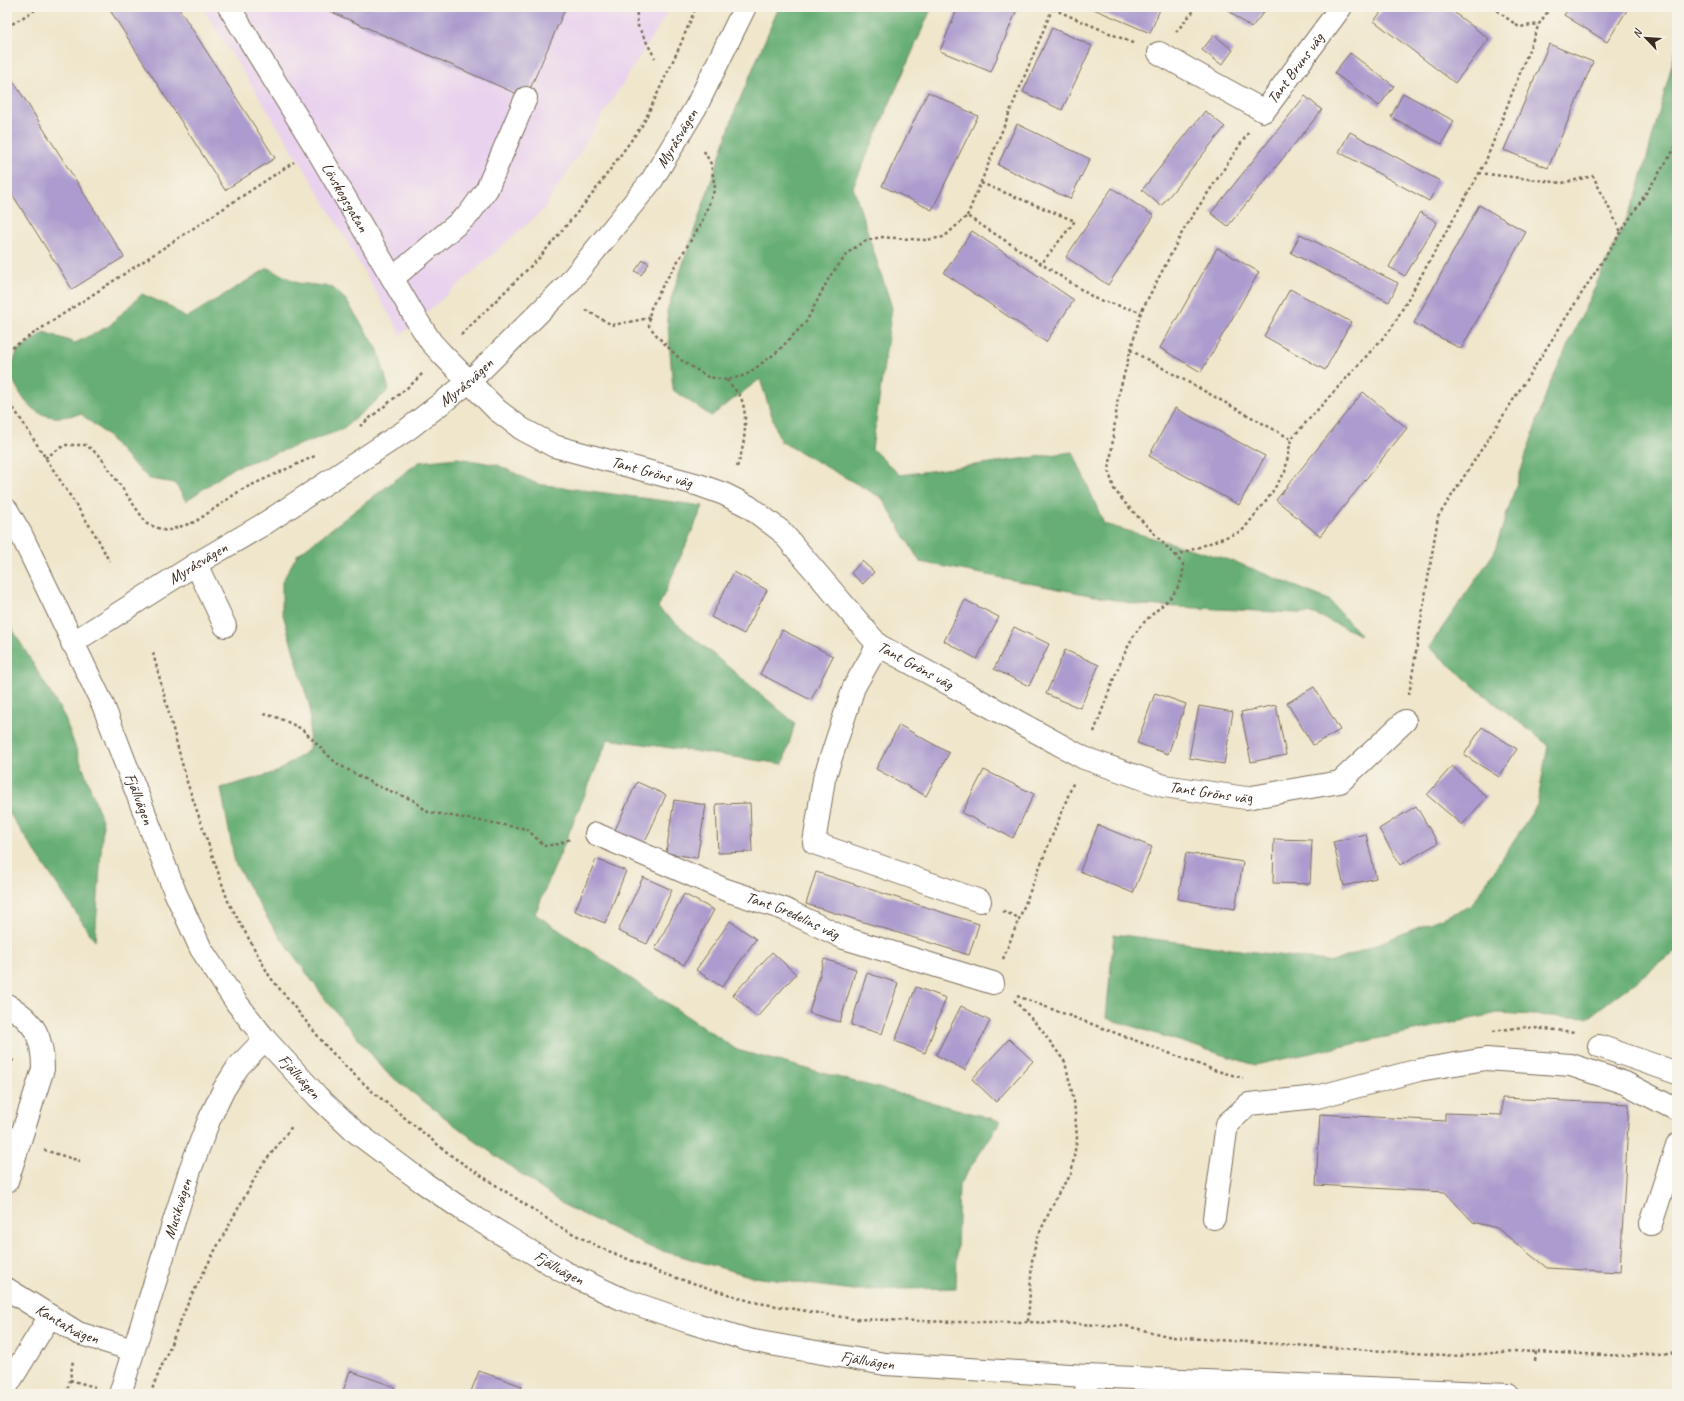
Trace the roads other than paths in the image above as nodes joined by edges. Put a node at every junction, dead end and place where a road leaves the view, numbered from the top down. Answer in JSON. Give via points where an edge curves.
{"nodes":[{"id":1,"x":229,"y":7,"type":"edge"},
{"id":2,"x":745,"y":7,"type":"edge"},
{"id":3,"x":1341,"y":7,"type":"edge"},
{"id":4,"x":1159,"y":54,"type":"road end"},
{"id":5,"x":526,"y":98,"type":"dead end"},
{"id":6,"x":393,"y":278,"type":"junction"},
{"id":7,"x":470,"y":381,"type":"junction"},
{"id":8,"x":7,"y":510,"type":"edge"},
{"id":9,"x":196,"y":564,"type":"junction"},
{"id":10,"x":225,"y":626,"type":"dead end"},
{"id":11,"x":72,"y":643,"type":"junction"},
{"id":12,"x":878,"y":645,"type":"junction"},
{"id":13,"x":1405,"y":721,"type":"road end"},
{"id":14,"x":596,"y":834,"type":"road end"},
{"id":15,"x":980,"y":901,"type":"dead end"},
{"id":16,"x":1000,"y":988,"type":"road end"},
{"id":17,"x":7,"y":1004,"type":"edge"},
{"id":18,"x":265,"y":1039,"type":"junction"},
{"id":19,"x":1599,"y":1046,"type":"dead end"},
{"id":20,"x":1677,"y":1073,"type":"edge"},
{"id":21,"x":1677,"y":1110,"type":"edge"},
{"id":22,"x":1677,"y":1145,"type":"edge"},
{"id":23,"x":7,"y":1180,"type":"edge"},
{"id":24,"x":1214,"y":1218,"type":"dead end"},
{"id":25,"x":1651,"y":1224,"type":"dead end"},
{"id":26,"x":7,"y":1289,"type":"edge"},
{"id":27,"x":50,"y":1316,"type":"junction"},
{"id":28,"x":133,"y":1350,"type":"junction"},
{"id":29,"x":1086,"y":1385,"type":"edge"},
{"id":30,"x":7,"y":1386,"type":"edge"},
{"id":31,"x":120,"y":1394,"type":"edge"},
{"id":32,"x":1508,"y":1394,"type":"edge"}],
"edges":[{"from":1,"to":6,"type":"street","name":"Lövskogsgatan"},
{"from":2,"to":7,"type":"street","name":"Myråsvägen","via":[[696,107],[652,180],[568,284]]},
{"from":3,"to":4,"type":"street","name":"Tant Bruns väg","via":[[1264,111]]},
{"from":5,"to":6,"type":"street","via":[[487,189],[469,214]]},
{"from":6,"to":7,"type":"street","name":"Lövskogsgatan","via":[[431,342]]},
{"from":7,"to":9,"type":"street","name":"Myråsvägen","via":[[408,429],[264,524]]},
{"from":7,"to":12,"type":"street","name":"Tant Gröns väg","via":[[497,410],[522,429],[554,446],[699,485],[748,506],[781,531]]},
{"from":8,"to":11,"type":"street","name":"Fjällvägen","via":[[21,534]]},
{"from":9,"to":10,"type":"street"},
{"from":9,"to":11,"type":"street","name":"Myråsvägen"},
{"from":11,"to":18,"type":"street","name":"Fjällvägen","via":[[103,705],[175,892],[201,949],[236,1002]]},
{"from":12,"to":13,"type":"street","name":"Tant Gröns väg","via":[[1084,758],[1164,786],[1246,798],[1340,782]]},
{"from":12,"to":15,"type":"street","via":[[854,687],[826,772],[814,843]]},
{"from":14,"to":16,"type":"street","name":"Tant Gredelins väg","via":[[726,890],[784,909],[844,938]]},
{"from":17,"to":23,"type":"street","via":[[28,1020],[37,1033],[43,1051],[43,1069]]},
{"from":18,"to":28,"type":"street","name":"Musikvägen","via":[[238,1067],[209,1120],[190,1170]]},
{"from":18,"to":29,"type":"street","name":"Fjällvägen","via":[[318,1097],[353,1130],[420,1181],[564,1272],[622,1299],[748,1340],[885,1364]]},
{"from":19,"to":20,"type":"street"},
{"from":21,"to":24,"type":"street","via":[[1625,1083],[1571,1065],[1486,1059],[1419,1070],[1317,1097],[1249,1104],[1227,1124]]},
{"from":22,"to":25,"type":"street"},
{"from":26,"to":27,"type":"street","name":"Kantatvägen"},
{"from":27,"to":28,"type":"street","name":"Kantatvägen","via":[[78,1333]]},
{"from":27,"to":30,"type":"street"},
{"from":28,"to":31,"type":"street","name":"Musikvägen"},
{"from":29,"to":32,"type":"street","name":"Fjällvägen"}]}
